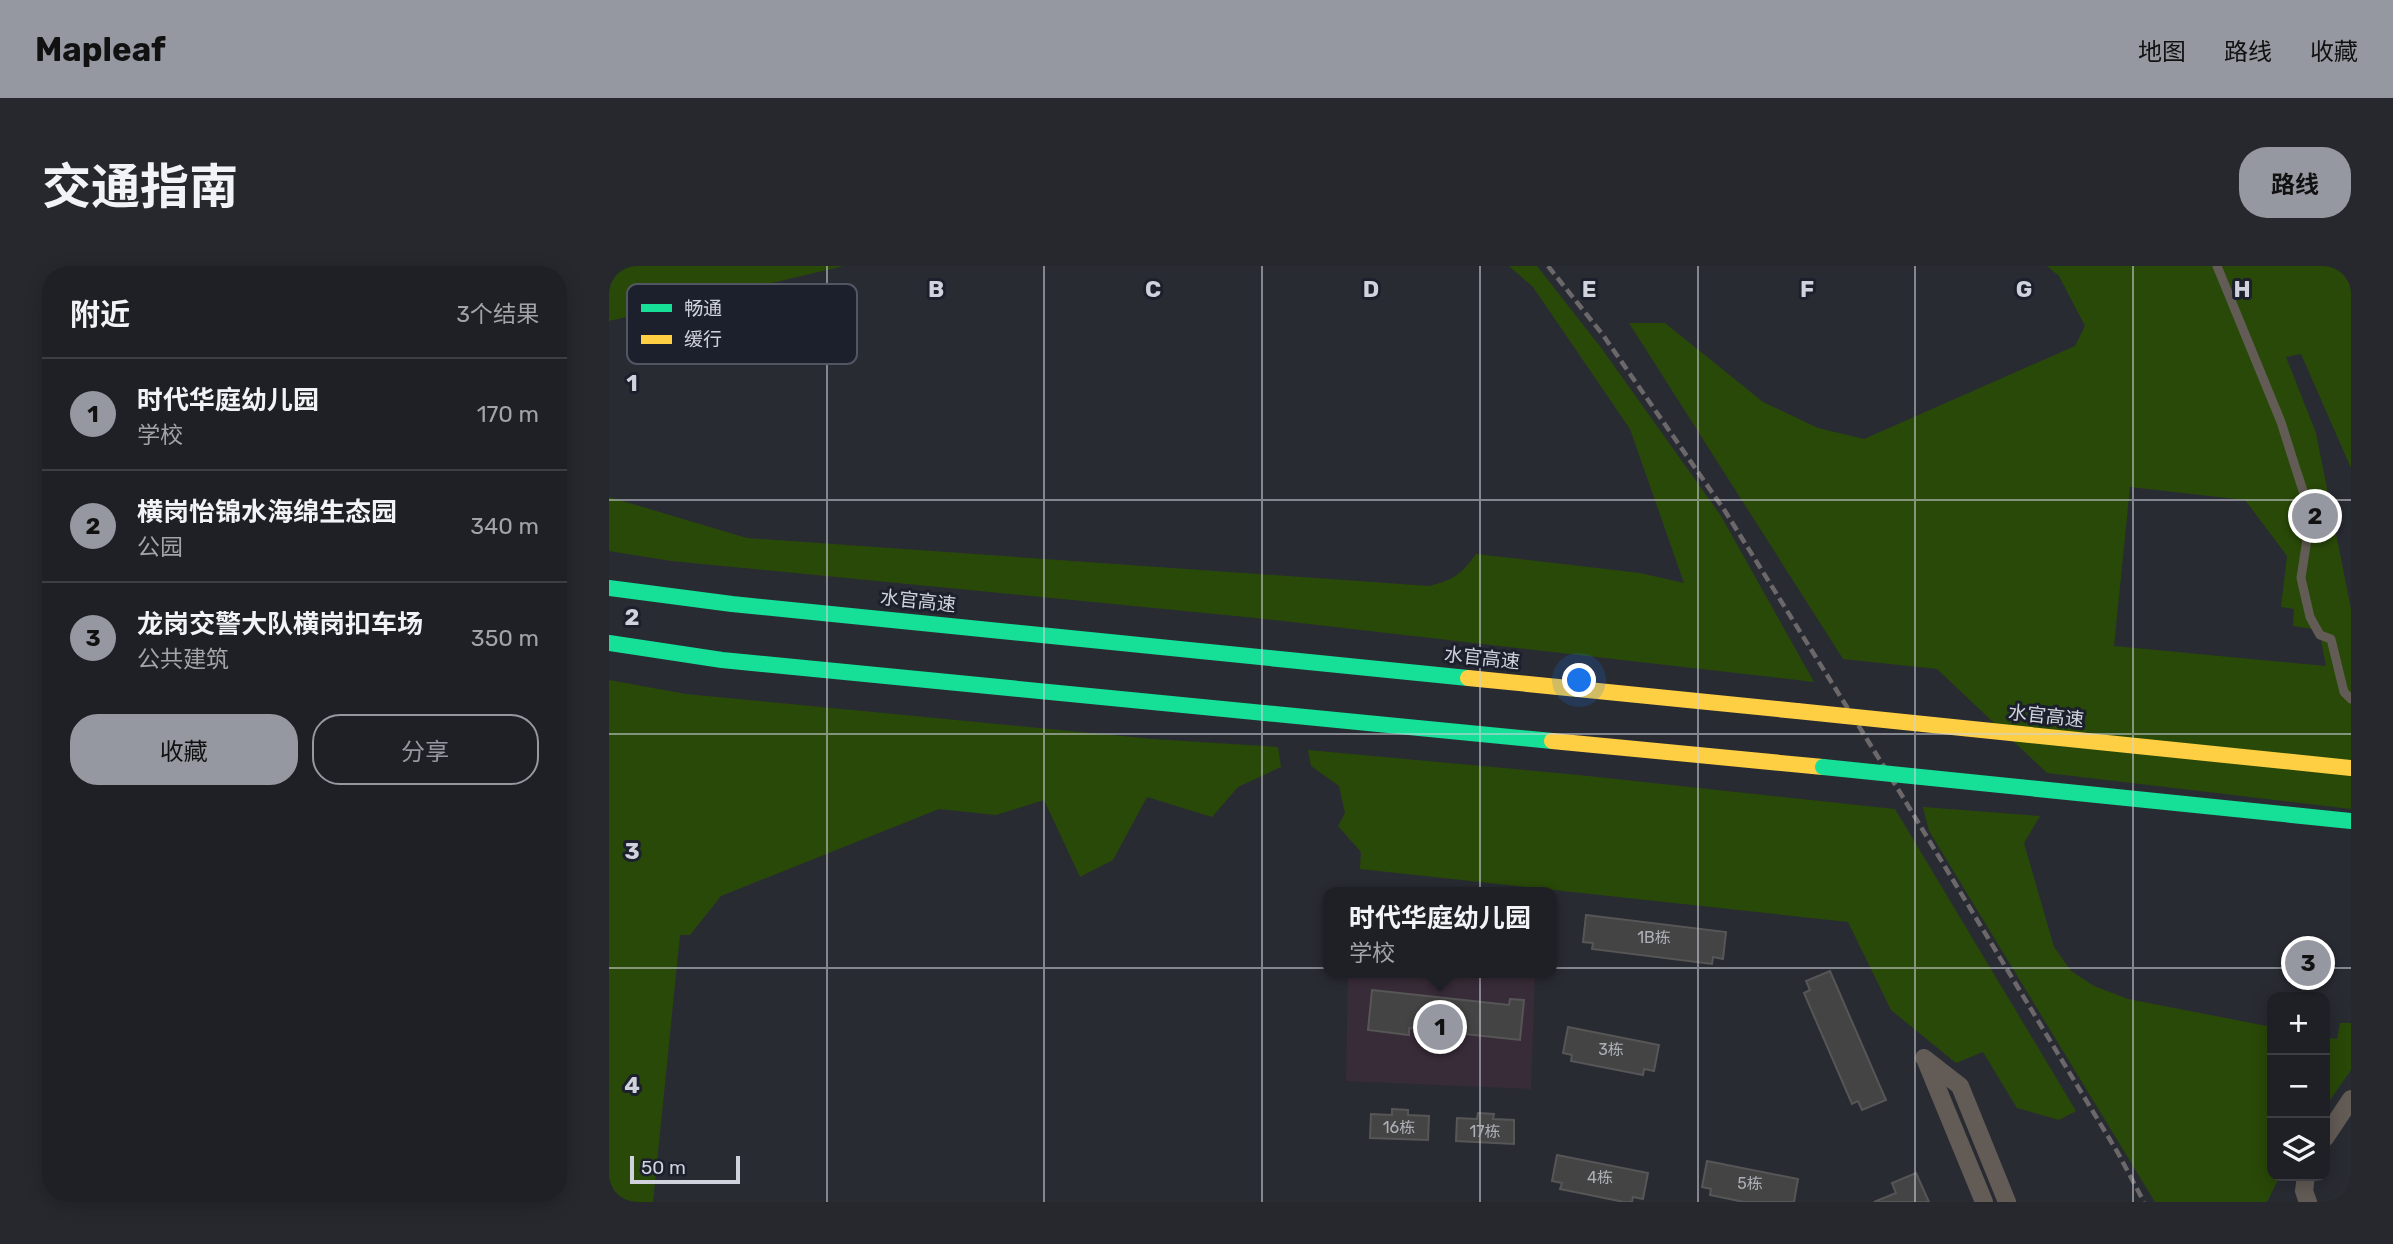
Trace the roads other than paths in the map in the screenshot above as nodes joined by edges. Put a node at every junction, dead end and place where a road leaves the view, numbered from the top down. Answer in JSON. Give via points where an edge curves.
{"nodes":[{"id":1,"x":2217,"y":266,"type":"edge"},
{"id":2,"x":609,"y":588,"type":"edge"},
{"id":3,"x":609,"y":643,"type":"edge"},
{"id":4,"x":2351,"y":699,"type":"edge"},
{"id":5,"x":2351,"y":768,"type":"edge"},
{"id":6,"x":2351,"y":821,"type":"edge"},
{"id":7,"x":2351,"y":1099,"type":"edge"},
{"id":8,"x":2330,"y":1130,"type":"edge"},
{"id":9,"x":2306,"y":1181,"type":"edge"},
{"id":10,"x":1984,"y":1202,"type":"edge"},
{"id":11,"x":2007,"y":1202,"type":"edge"},
{"id":12,"x":2308,"y":1202,"type":"edge"}],
"edges":[{"from":1,"to":4,"type":"lane","via":[[2281,422],[2306,500],[2309,526],[2301,578],[2310,617],[2320,635],[2331,639],[2344,692]]},
{"from":2,"to":5,"type":"highway","name":"水官高速","bridge":true},
{"from":3,"to":6,"type":"highway","bridge":true,"via":[[722,660]]},
{"from":7,"to":8,"type":"street"},
{"from":9,"to":12,"type":"street"},
{"from":10,"to":11,"type":"street","via":[[1924,1058],[1960,1086]]}]}
